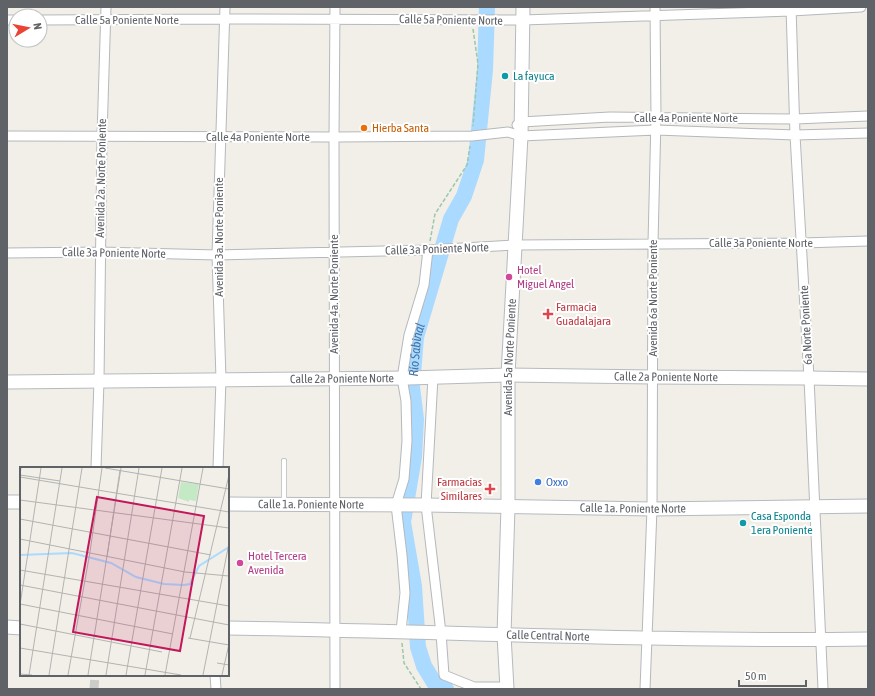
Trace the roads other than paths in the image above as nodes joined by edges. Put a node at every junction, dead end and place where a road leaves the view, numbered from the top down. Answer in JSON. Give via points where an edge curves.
{"nodes":[{"id":1,"x":106,"y":7,"type":"edge"},
{"id":2,"x":225,"y":7,"type":"edge"},
{"id":3,"x":334,"y":7,"type":"edge"},
{"id":4,"x":523,"y":7,"type":"edge"},
{"id":5,"x":861,"y":7,"type":"edge"},
{"id":6,"x":791,"y":9,"type":"edge"},
{"id":7,"x":655,"y":11,"type":"edge"},
{"id":8,"x":225,"y":19,"type":"junction"},
{"id":9,"x":335,"y":19,"type":"junction"},
{"id":10,"x":48,"y":20,"type":"edge"},
{"id":11,"x":105,"y":20,"type":"junction"},
{"id":12,"x":522,"y":20,"type":"junction"},
{"id":13,"x":868,"y":116,"type":"edge"},
{"id":14,"x":656,"y":118,"type":"junction"},
{"id":15,"x":795,"y":119,"type":"junction"},
{"id":16,"x":521,"y":122,"type":"junction"},
{"id":17,"x":656,"y":130,"type":"junction"},
{"id":18,"x":504,"y":132,"type":"junction"},
{"id":19,"x":868,"y":133,"type":"edge"},
{"id":20,"x":795,"y":135,"type":"junction"},
{"id":21,"x":7,"y":136,"type":"edge"},
{"id":22,"x":102,"y":136,"type":"junction"},
{"id":23,"x":521,"y":136,"type":"junction"},
{"id":24,"x":334,"y":137,"type":"junction"},
{"id":25,"x":220,"y":138,"type":"junction"},
{"id":26,"x":868,"y":241,"type":"edge"},
{"id":27,"x":653,"y":243,"type":"junction"},
{"id":28,"x":802,"y":243,"type":"junction"},
{"id":29,"x":516,"y":245,"type":"junction"},
{"id":30,"x":430,"y":250,"type":"junction"},
{"id":31,"x":100,"y":252,"type":"junction"},
{"id":32,"x":334,"y":252,"type":"junction"},
{"id":33,"x":7,"y":253,"type":"edge"},
{"id":34,"x":217,"y":255,"type":"junction"},
{"id":35,"x":508,"y":375,"type":"junction"},
{"id":36,"x":433,"y":377,"type":"junction"},
{"id":37,"x":405,"y":378,"type":"junction"},
{"id":38,"x":653,"y":378,"type":"junction"},
{"id":39,"x":809,"y":378,"type":"junction"},
{"id":40,"x":221,"y":379,"type":"junction"},
{"id":41,"x":334,"y":379,"type":"junction"},
{"id":42,"x":868,"y":380,"type":"edge"},
{"id":43,"x":99,"y":381,"type":"junction"},
{"id":44,"x":7,"y":382,"type":"edge"},
{"id":45,"x":284,"y":461,"type":"dead end"},
{"id":46,"x":96,"y":467,"type":"edge"},
{"id":47,"x":218,"y":467,"type":"edge"},
{"id":48,"x":7,"y":502,"type":"edge"},
{"id":49,"x":20,"y":502,"type":"edge"},
{"id":50,"x":229,"y":504,"type":"edge"},
{"id":51,"x":284,"y":504,"type":"junction"},
{"id":52,"x":335,"y":505,"type":"junction"},
{"id":53,"x":396,"y":505,"type":"junction"},
{"id":54,"x":425,"y":505,"type":"junction"},
{"id":55,"x":868,"y":506,"type":"edge"},
{"id":56,"x":508,"y":507,"type":"junction"},
{"id":57,"x":815,"y":507,"type":"junction"},
{"id":58,"x":652,"y":509,"type":"junction"},
{"id":59,"x":7,"y":627,"type":"edge"},
{"id":60,"x":20,"y":628,"type":"edge"},
{"id":61,"x":229,"y":628,"type":"edge"},
{"id":62,"x":335,"y":630,"type":"junction"},
{"id":63,"x":406,"y":631,"type":"junction"},
{"id":64,"x":440,"y":633,"type":"junction"},
{"id":65,"x":504,"y":635,"type":"junction"},
{"id":66,"x":647,"y":638,"type":"junction"},
{"id":67,"x":868,"y":639,"type":"edge"},
{"id":68,"x":821,"y":640,"type":"junction"},
{"id":69,"x":215,"y":676,"type":"edge"},
{"id":70,"x":507,"y":688,"type":"edge"},
{"id":71,"x":216,"y":689,"type":"edge"},
{"id":72,"x":336,"y":689,"type":"edge"},
{"id":73,"x":645,"y":689,"type":"edge"},
{"id":74,"x":823,"y":689,"type":"edge"}],
"edges":[{"from":1,"to":11,"type":"street","name":"Avenida 2a. Norte Poniente"},
{"from":2,"to":8,"type":"street","name":"Avenida 3a. Norte Poniente"},
{"from":3,"to":9,"type":"street","name":"Avenida 4a. Norte Poniente"},
{"from":4,"to":12,"type":"main road","name":"Avenida 5a Norte Poniente"},
{"from":5,"to":6,"type":"street","name":"Calle 5a Poniente Norte"},
{"from":6,"to":7,"type":"street","name":"Calle 5a Poniente Norte"},
{"from":6,"to":15,"type":"street","name":"6a Norte Poniente"},
{"from":7,"to":12,"type":"street","name":"Calle 5a Poniente Norte"},
{"from":7,"to":14,"type":"street","name":"Avenida 6a Norte Poniente"},
{"from":8,"to":9,"type":"street","name":"Calle 5a Poniente Norte"},
{"from":8,"to":11,"type":"street","name":"Calle 5a Poniente Norte"},
{"from":8,"to":25,"type":"street","name":"Avenida 3a. Norte Poniente"},
{"from":9,"to":12,"type":"street","name":"Calle 5a Poniente Norte"},
{"from":9,"to":24,"type":"street","name":"Avenida 4a. Norte Poniente"},
{"from":10,"to":11,"type":"street","name":"Calle 5a Poniente Norte"},
{"from":11,"to":22,"type":"street","name":"Avenida 2a. Norte Poniente"},
{"from":12,"to":16,"type":"main road","name":"Avenida 5a Norte Poniente"},
{"from":13,"to":15,"type":"street","name":"Calle 4a Poniente Norte"},
{"from":14,"to":15,"type":"street","name":"Calle 4a Poniente Norte"},
{"from":14,"to":16,"type":"street","name":"Calle 4a Poniente Norte","via":[[610,117]]},
{"from":14,"to":17,"type":"street","name":"Avenida 6a Norte Poniente"},
{"from":15,"to":20,"type":"street","name":"6a Norte Poniente"},
{"from":16,"to":18,"type":"street"},
{"from":16,"to":23,"type":"main road","name":"Avenida 5a Norte Poniente"},
{"from":17,"to":20,"type":"street","name":"Calle 4a Poniente Norte"},
{"from":17,"to":23,"type":"street","name":"Calle 4a Poniente Norte"},
{"from":17,"to":27,"type":"street","name":"Avenida 6a Norte Poniente"},
{"from":18,"to":23,"type":"street","name":"Calle 4a Poniente Norte"},
{"from":18,"to":24,"type":"street","name":"Calle 4a Poniente Norte","via":[[474,136]]},
{"from":19,"to":20,"type":"street","name":"Calle 4a Poniente Norte"},
{"from":20,"to":28,"type":"street","name":"6a Norte Poniente"},
{"from":21,"to":22,"type":"street","name":"Calle 4a Poniente Norte"},
{"from":22,"to":25,"type":"street","name":"Calle 4a Poniente Norte"},
{"from":22,"to":31,"type":"street","name":"Avenida 2a. Norte Poniente"},
{"from":23,"to":29,"type":"main road","name":"Avenida 5a Norte Poniente"},
{"from":24,"to":25,"type":"street","name":"Calle 4a Poniente Norte"},
{"from":24,"to":32,"type":"street","name":"Avenida 4a. Norte Poniente"},
{"from":25,"to":34,"type":"street","name":"Avenida 3a. Norte Poniente"},
{"from":26,"to":28,"type":"street","name":"Calle 3a Poniente Norte"},
{"from":27,"to":28,"type":"street","name":"Calle 3a Poniente Norte"},
{"from":27,"to":29,"type":"street","name":"Calle 3a Poniente Norte"},
{"from":27,"to":38,"type":"street","name":"Avenida 6a Norte Poniente"},
{"from":28,"to":39,"type":"street","name":"6a Norte Poniente"},
{"from":29,"to":30,"type":"street","name":"Calle 3a Poniente Norte"},
{"from":29,"to":35,"type":"main road","name":"Avenida 5a Norte Poniente"},
{"from":30,"to":32,"type":"street","name":"Calle 3a Poniente Norte"},
{"from":30,"to":37,"type":"street","via":[[424,285],[409,335]]},
{"from":31,"to":33,"type":"street","name":"Calle 3a Poniente Norte"},
{"from":31,"to":34,"type":"street","name":"Calle 3a Poniente Norte"},
{"from":31,"to":43,"type":"street","name":"Avenida 2a. Norte Poniente"},
{"from":32,"to":34,"type":"street","name":"Calle 3a Poniente Norte"},
{"from":32,"to":41,"type":"street","name":"Avenida 4a. Norte Poniente"},
{"from":34,"to":40,"type":"street","name":"Avenida 3a. Norte Poniente"},
{"from":35,"to":36,"type":"main road","name":"Calle 2a Poniente Norte"},
{"from":35,"to":38,"type":"main road","name":"Calle 2a Poniente Norte"},
{"from":35,"to":56,"type":"main road","name":"Avenida 5a Norte Poniente"},
{"from":36,"to":37,"type":"main road","name":"Calle 2a Poniente Norte"},
{"from":36,"to":54,"type":"street"},
{"from":37,"to":41,"type":"main road","name":"Calle 2a Poniente Norte"},
{"from":37,"to":53,"type":"street","via":[[407,441],[404,479]]},
{"from":38,"to":39,"type":"main road","name":"Calle 2a Poniente Norte"},
{"from":38,"to":58,"type":"street","name":"Avenida 6a Norte Poniente"},
{"from":39,"to":42,"type":"main road","name":"Calle 2a Poniente Norte"},
{"from":39,"to":57,"type":"street","name":"6a Norte Poniente"},
{"from":40,"to":41,"type":"main road","name":"Calle 2a Poniente Norte"},
{"from":40,"to":43,"type":"main road","name":"Calle 2a Poniente Norte"},
{"from":40,"to":47,"type":"street","name":"Avenida 3a. Norte Poniente"},
{"from":41,"to":52,"type":"street","name":"Avenida 4a. Norte Poniente"},
{"from":43,"to":44,"type":"main road","name":"Calle 2a Poniente Norte"},
{"from":43,"to":46,"type":"street","name":"Avenida 2a. Norte Poniente"},
{"from":45,"to":51,"type":"lane"},
{"from":48,"to":49,"type":"main road"},
{"from":50,"to":51,"type":"main road","name":"Calle 1a. Poniente Norte"},
{"from":51,"to":52,"type":"main road","name":"Calle 1a. Poniente Norte"},
{"from":52,"to":53,"type":"main road","name":"Calle 1a. Poniente Norte"},
{"from":52,"to":62,"type":"street","name":"Avenida 4a. Norte Poniente"},
{"from":53,"to":54,"type":"main road","name":"Calle 1a. Poniente Norte"},
{"from":53,"to":63,"type":"street","via":[[402,555]]},
{"from":54,"to":56,"type":"main road","name":"Calle 1a. Poniente Norte"},
{"from":54,"to":64,"type":"street"},
{"from":55,"to":57,"type":"main road","name":"Calle 1a. Poniente Norte"},
{"from":56,"to":58,"type":"main road","name":"Calle 1a. Poniente Norte"},
{"from":56,"to":65,"type":"main road","name":"Avenida 5a Norte Poniente"},
{"from":57,"to":58,"type":"main road","name":"Calle 1a. Poniente Norte"},
{"from":57,"to":68,"type":"street","name":"6a Norte Poniente"},
{"from":58,"to":66,"type":"street","name":"Avenida 6a Norte Poniente"},
{"from":59,"to":60,"type":"main road"},
{"from":61,"to":62,"type":"main road","name":"Calle Central Norte"},
{"from":62,"to":63,"type":"main road","name":"Calle Central Norte"},
{"from":62,"to":72,"type":"street","name":"Avenida 4a. Norte Poniente"},
{"from":63,"to":64,"type":"main road","name":"Calle Central Norte"},
{"from":64,"to":65,"type":"main road","name":"Calle Central Norte"},
{"from":64,"to":70,"type":"street","via":[[444,675],[474,687]]},
{"from":65,"to":66,"type":"main road","name":"Calle Central Norte"},
{"from":65,"to":70,"type":"main road","name":"Avenida 5a Norte Poniente"},
{"from":66,"to":68,"type":"main road","name":"Calle Central Norte"},
{"from":66,"to":73,"type":"street","name":"Avenida 6a Norte Poniente"},
{"from":67,"to":68,"type":"main road","name":"Calle Central Norte"},
{"from":68,"to":74,"type":"street","name":"6a Norte Poniente"},
{"from":69,"to":71,"type":"street"}]}
